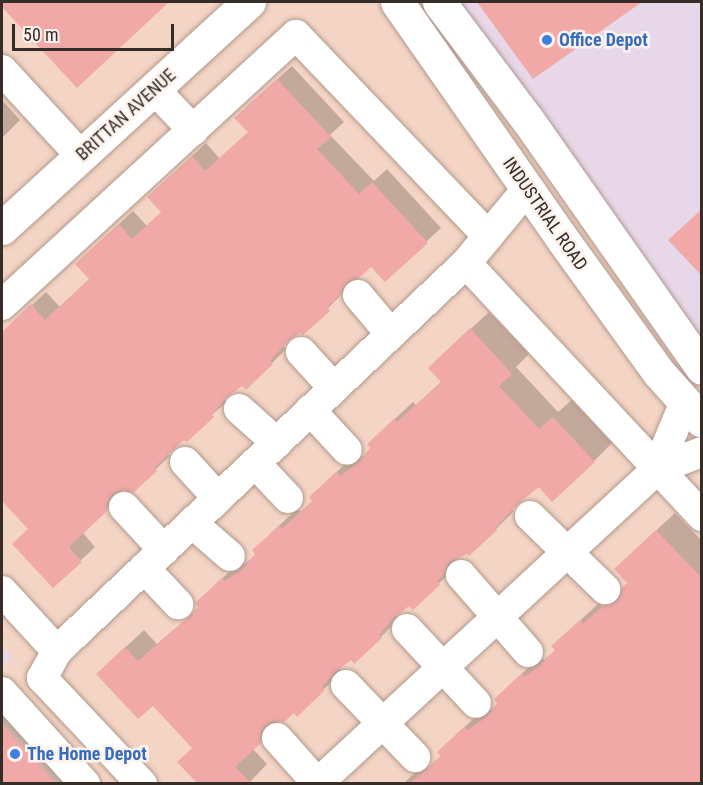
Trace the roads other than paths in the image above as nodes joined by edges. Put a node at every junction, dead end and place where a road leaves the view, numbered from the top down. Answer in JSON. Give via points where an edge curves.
{"nodes":[{"id":1,"x":397,"y":2,"type":"edge"},
{"id":2,"x":439,"y":2,"type":"edge"},
{"id":3,"x":233,"y":7,"type":"edge"},
{"id":4,"x":2,"y":70,"type":"edge"},
{"id":5,"x":154,"y":89,"type":"junction"},
{"id":6,"x":193,"y":130,"type":"junction"},
{"id":7,"x":81,"y":156,"type":"junction"},
{"id":8,"x":528,"y":189,"type":"junction"},
{"id":9,"x":2,"y":228,"type":"edge"},
{"id":10,"x":488,"y":236,"type":"junction"},
{"id":11,"x":466,"y":263,"type":"junction"},
{"id":12,"x":357,"y":295,"type":"dead end"},
{"id":13,"x":2,"y":305,"type":"edge"},
{"id":14,"x":391,"y":334,"type":"junction"},
{"id":15,"x":301,"y":352,"type":"dead end"},
{"id":16,"x":702,"y":368,"type":"edge"},
{"id":17,"x":334,"y":388,"type":"junction"},
{"id":18,"x":239,"y":409,"type":"dead end"},
{"id":19,"x":310,"y":410,"type":"junction"},
{"id":20,"x":693,"y":411,"type":"edge"},
{"id":21,"x":347,"y":450,"type":"dead end"},
{"id":22,"x":702,"y":452,"type":"edge"},
{"id":23,"x":266,"y":453,"type":"junction"},
{"id":24,"x":185,"y":462,"type":"dead end"},
{"id":25,"x":657,"y":469,"type":"junction"},
{"id":26,"x":218,"y":498,"type":"junction"},
{"id":27,"x":288,"y":498,"type":"dead end"},
{"id":28,"x":124,"y":507,"type":"dead end"},
{"id":29,"x":530,"y":516,"type":"dead end"},
{"id":30,"x":702,"y":516,"type":"edge"},
{"id":31,"x":192,"y":523,"type":"junction"},
{"id":32,"x":567,"y":552,"type":"junction"},
{"id":33,"x":230,"y":556,"type":"dead end"},
{"id":34,"x":154,"y":559,"type":"junction"},
{"id":35,"x":461,"y":575,"type":"dead end"},
{"id":36,"x":605,"y":589,"type":"dead end"},
{"id":37,"x":2,"y":591,"type":"edge"},
{"id":38,"x":178,"y":604,"type":"dead end"},
{"id":39,"x":497,"y":617,"type":"junction"},
{"id":40,"x":406,"y":629,"type":"dead end"},
{"id":41,"x":57,"y":651,"type":"junction"},
{"id":42,"x":528,"y":652,"type":"dead end"},
{"id":43,"x":443,"y":667,"type":"junction"},
{"id":44,"x":346,"y":685,"type":"dead end"},
{"id":45,"x":2,"y":692,"type":"edge"},
{"id":46,"x":476,"y":703,"type":"dead end"},
{"id":47,"x":383,"y":723,"type":"junction"},
{"id":48,"x":276,"y":738,"type":"dead end"},
{"id":49,"x":415,"y":757,"type":"dead end"},
{"id":50,"x":85,"y":783,"type":"edge"},
{"id":51,"x":142,"y":783,"type":"edge"},
{"id":52,"x":318,"y":783,"type":"edge"}],
"edges":[{"from":1,"to":8,"type":"main road","name":"INDUSTRIAL ROAD"},
{"from":2,"to":16,"type":"main road","via":[[527,119]]},
{"from":3,"to":5,"type":"main road","name":"BRITTAN AVENUE"},
{"from":4,"to":7,"type":"lane"},
{"from":5,"to":6,"type":"lane"},
{"from":5,"to":7,"type":"main road","name":"BRITTAN AVENUE"},
{"from":6,"to":10,"type":"lane","via":[[297,35]]},
{"from":6,"to":13,"type":"lane"},
{"from":7,"to":9,"type":"main road","name":"BRITTAN AVENUE"},
{"from":8,"to":10,"type":"lane"},
{"from":8,"to":20,"type":"main road","name":"INDUSTRIAL ROAD","via":[[659,373]]},
{"from":10,"to":11,"type":"lane"},
{"from":11,"to":14,"type":"lane"},
{"from":11,"to":25,"type":"lane"},
{"from":12,"to":14,"type":"lane"},
{"from":14,"to":17,"type":"lane"},
{"from":15,"to":17,"type":"lane"},
{"from":17,"to":19,"type":"lane"},
{"from":18,"to":23,"type":"lane"},
{"from":19,"to":21,"type":"lane"},
{"from":19,"to":23,"type":"lane"},
{"from":20,"to":25,"type":"lane"},
{"from":22,"to":25,"type":"lane"},
{"from":23,"to":26,"type":"lane"},
{"from":23,"to":27,"type":"lane"},
{"from":24,"to":26,"type":"lane"},
{"from":25,"to":30,"type":"lane"},
{"from":25,"to":32,"type":"lane"},
{"from":26,"to":31,"type":"lane"},
{"from":28,"to":34,"type":"lane"},
{"from":29,"to":32,"type":"lane"},
{"from":31,"to":33,"type":"lane"},
{"from":31,"to":34,"type":"lane"},
{"from":32,"to":36,"type":"lane"},
{"from":32,"to":39,"type":"lane"},
{"from":34,"to":38,"type":"lane"},
{"from":34,"to":41,"type":"lane"},
{"from":35,"to":39,"type":"lane"},
{"from":37,"to":41,"type":"lane"},
{"from":39,"to":42,"type":"lane"},
{"from":39,"to":43,"type":"lane"},
{"from":40,"to":43,"type":"lane"},
{"from":41,"to":51,"type":"lane","via":[[42,678]]},
{"from":43,"to":46,"type":"lane"},
{"from":43,"to":47,"type":"lane"},
{"from":44,"to":47,"type":"lane"},
{"from":45,"to":50,"type":"lane"},
{"from":47,"to":49,"type":"lane"},
{"from":47,"to":52,"type":"lane"},
{"from":48,"to":52,"type":"lane"}]}
